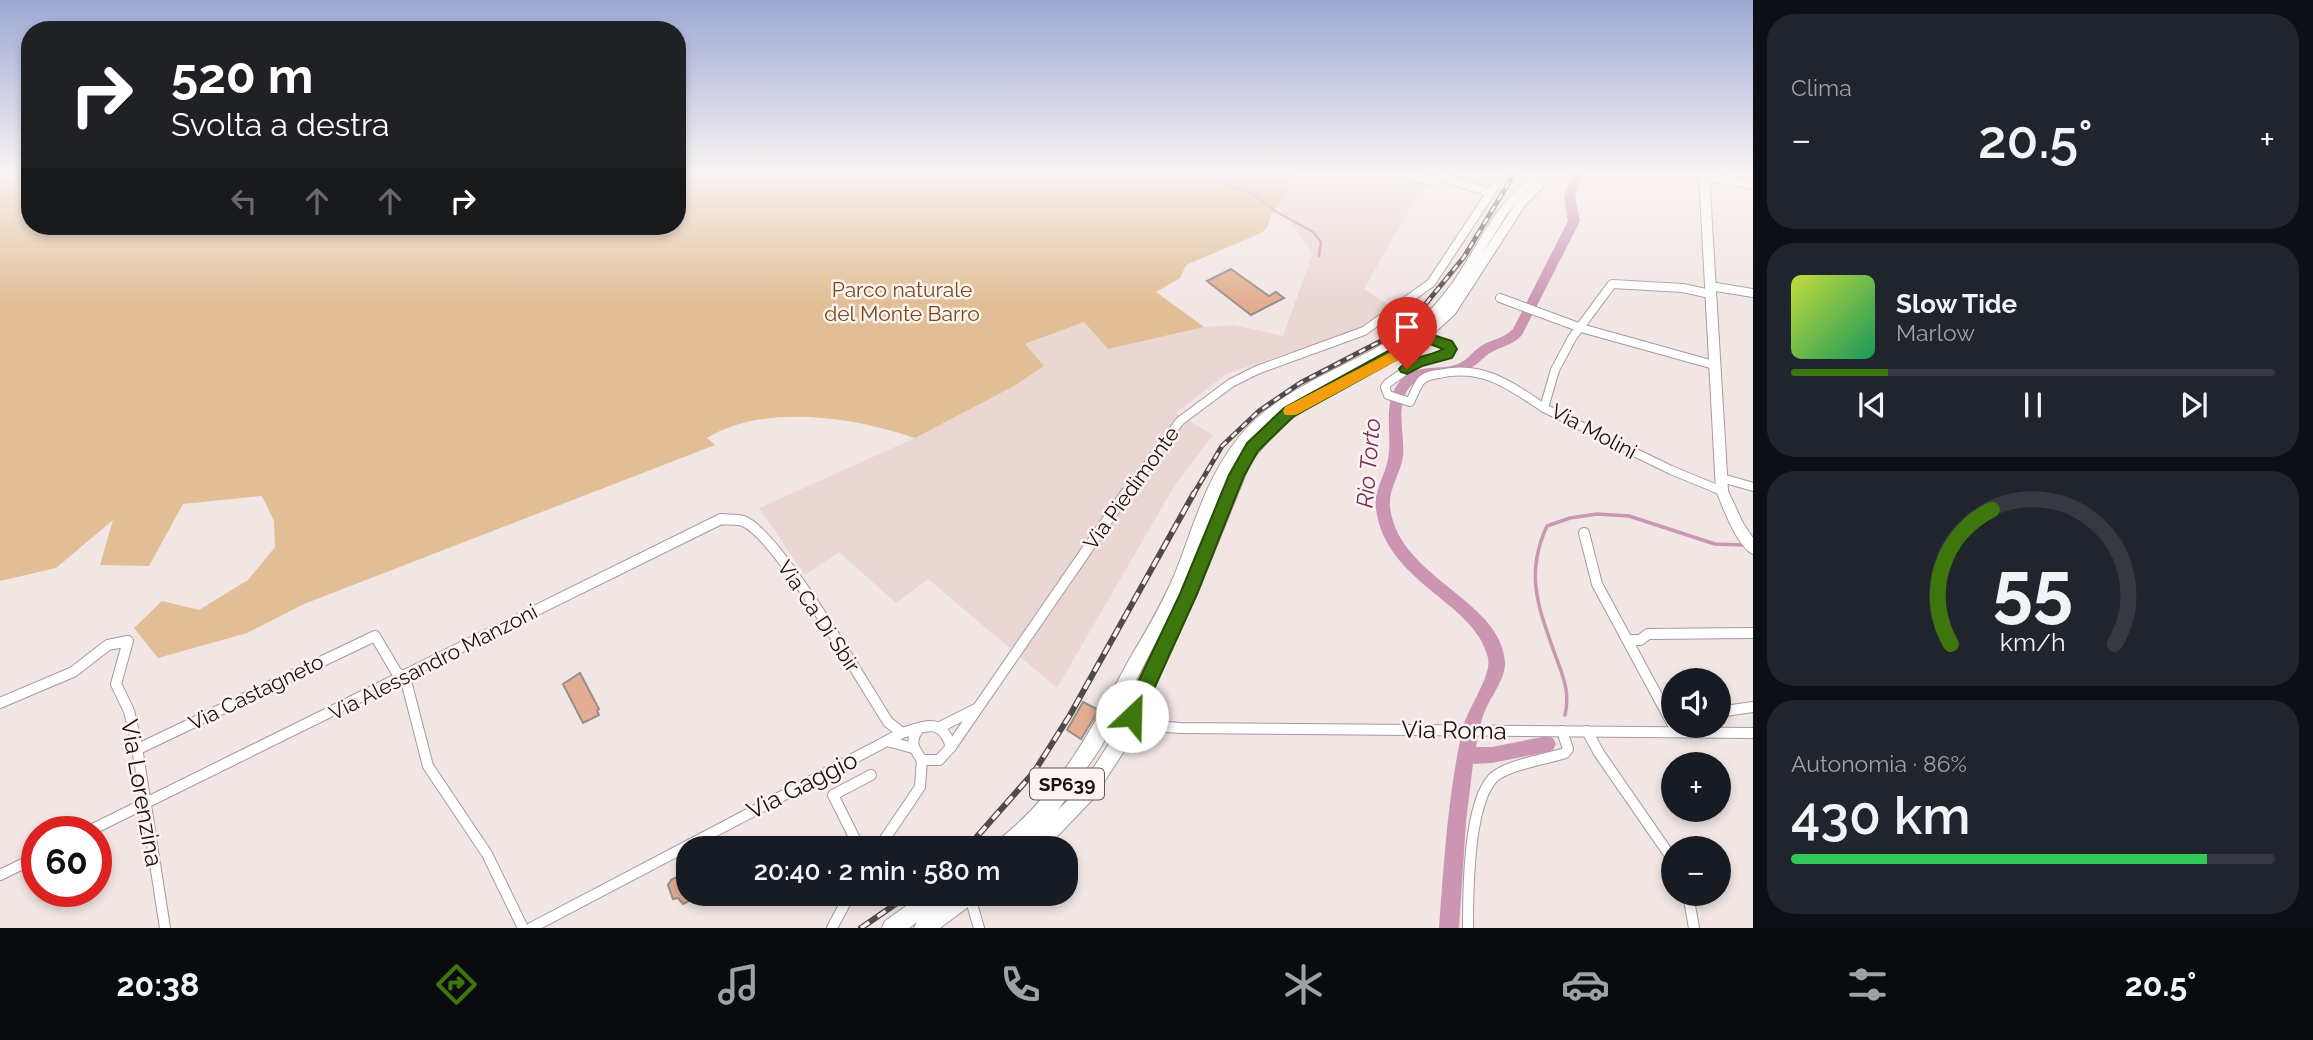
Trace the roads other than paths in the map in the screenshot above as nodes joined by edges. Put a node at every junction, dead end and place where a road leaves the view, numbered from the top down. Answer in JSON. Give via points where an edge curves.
{"nodes":[{"id":1,"x":1475,"y":217,"type":"edge"},
{"id":2,"x":1501,"y":217,"type":"edge"},
{"id":3,"x":1512,"y":217,"type":"edge"},
{"id":4,"x":1706,"y":217,"type":"edge"},
{"id":5,"x":1710,"y":290,"type":"junction"},
{"id":6,"x":1753,"y":293,"type":"edge"},
{"id":7,"x":1500,"y":298,"type":"dead end"},
{"id":8,"x":1450,"y":313,"type":"junction"},
{"id":9,"x":1581,"y":328,"type":"junction"},
{"id":10,"x":1447,"y":344,"type":"junction"},
{"id":11,"x":1406,"y":347,"type":"junction"},
{"id":12,"x":1714,"y":365,"type":"junction"},
{"id":13,"x":1544,"y":408,"type":"junction"},
{"id":14,"x":1722,"y":484,"type":"junction"},
{"id":15,"x":1753,"y":487,"type":"edge"},
{"id":16,"x":721,"y":519,"type":"joint"},
{"id":17,"x":1584,"y":533,"type":"dead end"},
{"id":18,"x":1753,"y":550,"type":"edge"},
{"id":19,"x":1753,"y":633,"type":"edge"},
{"id":20,"x":1628,"y":640,"type":"junction"},
{"id":21,"x":405,"y":677,"type":"junction"},
{"id":22,"x":1661,"y":702,"type":"edge"},
{"id":23,"x":0,"y":704,"type":"edge"},
{"id":24,"x":1114,"y":706,"type":"junction"},
{"id":25,"x":1753,"y":707,"type":"edge"},
{"id":26,"x":977,"y":708,"type":"junction"},
{"id":27,"x":1731,"y":710,"type":"edge"},
{"id":28,"x":1129,"y":723,"type":"junction"},
{"id":29,"x":1661,"y":725,"type":"edge"},
{"id":30,"x":1155,"y":726,"type":"junction"},
{"id":31,"x":940,"y":727,"type":"junction"},
{"id":32,"x":918,"y":730,"type":"junction"},
{"id":33,"x":1562,"y":731,"type":"junction"},
{"id":34,"x":1587,"y":731,"type":"junction"},
{"id":35,"x":1731,"y":731,"type":"edge"},
{"id":36,"x":902,"y":733,"type":"junction"},
{"id":37,"x":1753,"y":733,"type":"edge"},
{"id":38,"x":887,"y":741,"type":"junction"},
{"id":39,"x":951,"y":747,"type":"junction"},
{"id":40,"x":913,"y":748,"type":"junction"},
{"id":41,"x":138,"y":749,"type":"junction"},
{"id":42,"x":922,"y":760,"type":"junction"},
{"id":43,"x":871,"y":775,"type":"dead end"},
{"id":44,"x":145,"y":804,"type":"junction"},
{"id":45,"x":112,"y":820,"type":"edge"},
{"id":46,"x":854,"y":836,"type":"edge"},
{"id":47,"x":887,"y":836,"type":"edge"},
{"id":48,"x":1021,"y":836,"type":"edge"},
{"id":49,"x":1045,"y":836,"type":"edge"},
{"id":50,"x":1661,"y":843,"type":"edge"},
{"id":51,"x":21,"y":865,"type":"edge"},
{"id":52,"x":0,"y":875,"type":"edge"},
{"id":53,"x":843,"y":906,"type":"edge"},
{"id":54,"x":923,"y":906,"type":"edge"},
{"id":55,"x":953,"y":906,"type":"edge"},
{"id":56,"x":973,"y":906,"type":"edge"},
{"id":57,"x":1690,"y":906,"type":"edge"},
{"id":58,"x":832,"y":926,"type":"edge"},
{"id":59,"x":165,"y":928,"type":"edge"},
{"id":60,"x":523,"y":928,"type":"edge"},
{"id":61,"x":531,"y":928,"type":"edge"},
{"id":62,"x":892,"y":928,"type":"edge"},
{"id":63,"x":924,"y":928,"type":"edge"},
{"id":64,"x":979,"y":928,"type":"edge"},
{"id":65,"x":1468,"y":928,"type":"edge"},
{"id":66,"x":1694,"y":928,"type":"edge"}],
"edges":[{"from":1,"to":26,"type":"street","name":"Via Piedimonte","via":[[1431,283],[1418,294],[1364,331],[1231,383],[1180,421],[1096,533]]},
{"from":2,"to":24,"type":"main road","number":"SP639","via":[[1448,299],[1424,323],[1381,352],[1286,402],[1244,439],[1228,462],[1175,590]]},
{"from":3,"to":8,"type":"main road","number":"SP639"},
{"from":4,"to":5,"type":"main road"},
{"from":5,"to":6,"type":"street"},
{"from":5,"to":9,"type":"street","name":"Via Molini","via":[[1612,284]]},
{"from":5,"to":12,"type":"main road"},
{"from":7,"to":9,"type":"street"},
{"from":8,"to":10,"type":"main road","via":[[1439,329]]},
{"from":8,"to":11,"type":"main road","number":"SP639"},
{"from":9,"to":12,"type":"street"},
{"from":9,"to":13,"type":"street","name":"Via Molini","via":[[1555,370]]},
{"from":10,"to":11,"type":"main road","via":[[1430,339]]},
{"from":10,"to":13,"type":"street","via":[[1450,353],[1418,362],[1388,383],[1385,387],[1392,398],[1412,400],[1426,377],[1471,370],[1500,378]]},
{"from":11,"to":28,"type":"main road","number":"SP639","via":[[1289,412],[1252,447]]},
{"from":12,"to":14,"type":"main road"},
{"from":13,"to":14,"type":"street","name":"Via Molini","via":[[1671,470]]},
{"from":14,"to":15,"type":"street"},
{"from":14,"to":18,"type":"main road"},
{"from":16,"to":21,"type":"street","name":"Via Alessandro Manzoni"},
{"from":16,"to":36,"type":"street","name":"Via Ca Di Sbir","via":[[743,521],[761,533],[795,576],[888,722]]},
{"from":17,"to":20,"type":"street","via":[[1597,584]]},
{"from":19,"to":20,"type":"street","via":[[1647,634],[1640,640]]},
{"from":20,"to":22,"type":"street"},
{"from":21,"to":41,"type":"street","name":"Via Castagneto","via":[[397,673],[375,636]]},
{"from":21,"to":44,"type":"street","name":"Via Alessandro Manzoni"},
{"from":21,"to":60,"type":"street","via":[[428,766],[487,854]]},
{"from":23,"to":41,"type":"street","name":"Via Lorenzina","via":[[83,667],[110,642],[128,641],[116,684],[129,711]]},
{"from":24,"to":28,"type":"main road"},
{"from":24,"to":48,"type":"main road","number":"SP639","via":[[1064,789]]},
{"from":25,"to":27,"type":"street"},
{"from":26,"to":31,"type":"street","name":"Via Piedimonte"},
{"from":26,"to":39,"type":"street","name":"Via Piedimonte"},
{"from":28,"to":30,"type":"street","name":"Via Roma"},
{"from":28,"to":30,"type":"street","name":"Via Roma","via":[[1144,731]]},
{"from":28,"to":49,"type":"main road","number":"SP639","via":[[1087,793]]},
{"from":29,"to":34,"type":"street","name":"Via Roma"},
{"from":30,"to":33,"type":"street","name":"Via Roma"},
{"from":31,"to":32,"type":"street"},
{"from":31,"to":39,"type":"street"},
{"from":32,"to":36,"type":"street","name":"Via Gaggio"},
{"from":32,"to":40,"type":"street"},
{"from":33,"to":34,"type":"street","name":"Via Roma"},
{"from":33,"to":65,"type":"street","via":[[1568,749],[1565,753],[1499,774],[1488,786],[1474,838]]},
{"from":34,"to":50,"type":"street"},
{"from":35,"to":37,"type":"street","name":"Via Roma"},
{"from":36,"to":38,"type":"street","name":"Via Gaggio"},
{"from":38,"to":40,"type":"street"},
{"from":38,"to":61,"type":"street","name":"Via Gaggio"},
{"from":39,"to":42,"type":"street","via":[[938,761]]},
{"from":40,"to":42,"type":"street"},
{"from":41,"to":44,"type":"street","name":"Via Lorenzina"},
{"from":42,"to":47,"type":"street","via":[[920,787]]},
{"from":43,"to":46,"type":"street","via":[[833,795]]},
{"from":44,"to":45,"type":"street","name":"Via Alessandro Manzoni"},
{"from":44,"to":59,"type":"street","name":"Via Lorenzina"},
{"from":51,"to":52,"type":"street"},
{"from":53,"to":58,"type":"street"},
{"from":54,"to":62,"type":"main road"},
{"from":55,"to":63,"type":"main road"},
{"from":56,"to":64,"type":"street"},
{"from":57,"to":66,"type":"street"}]}
